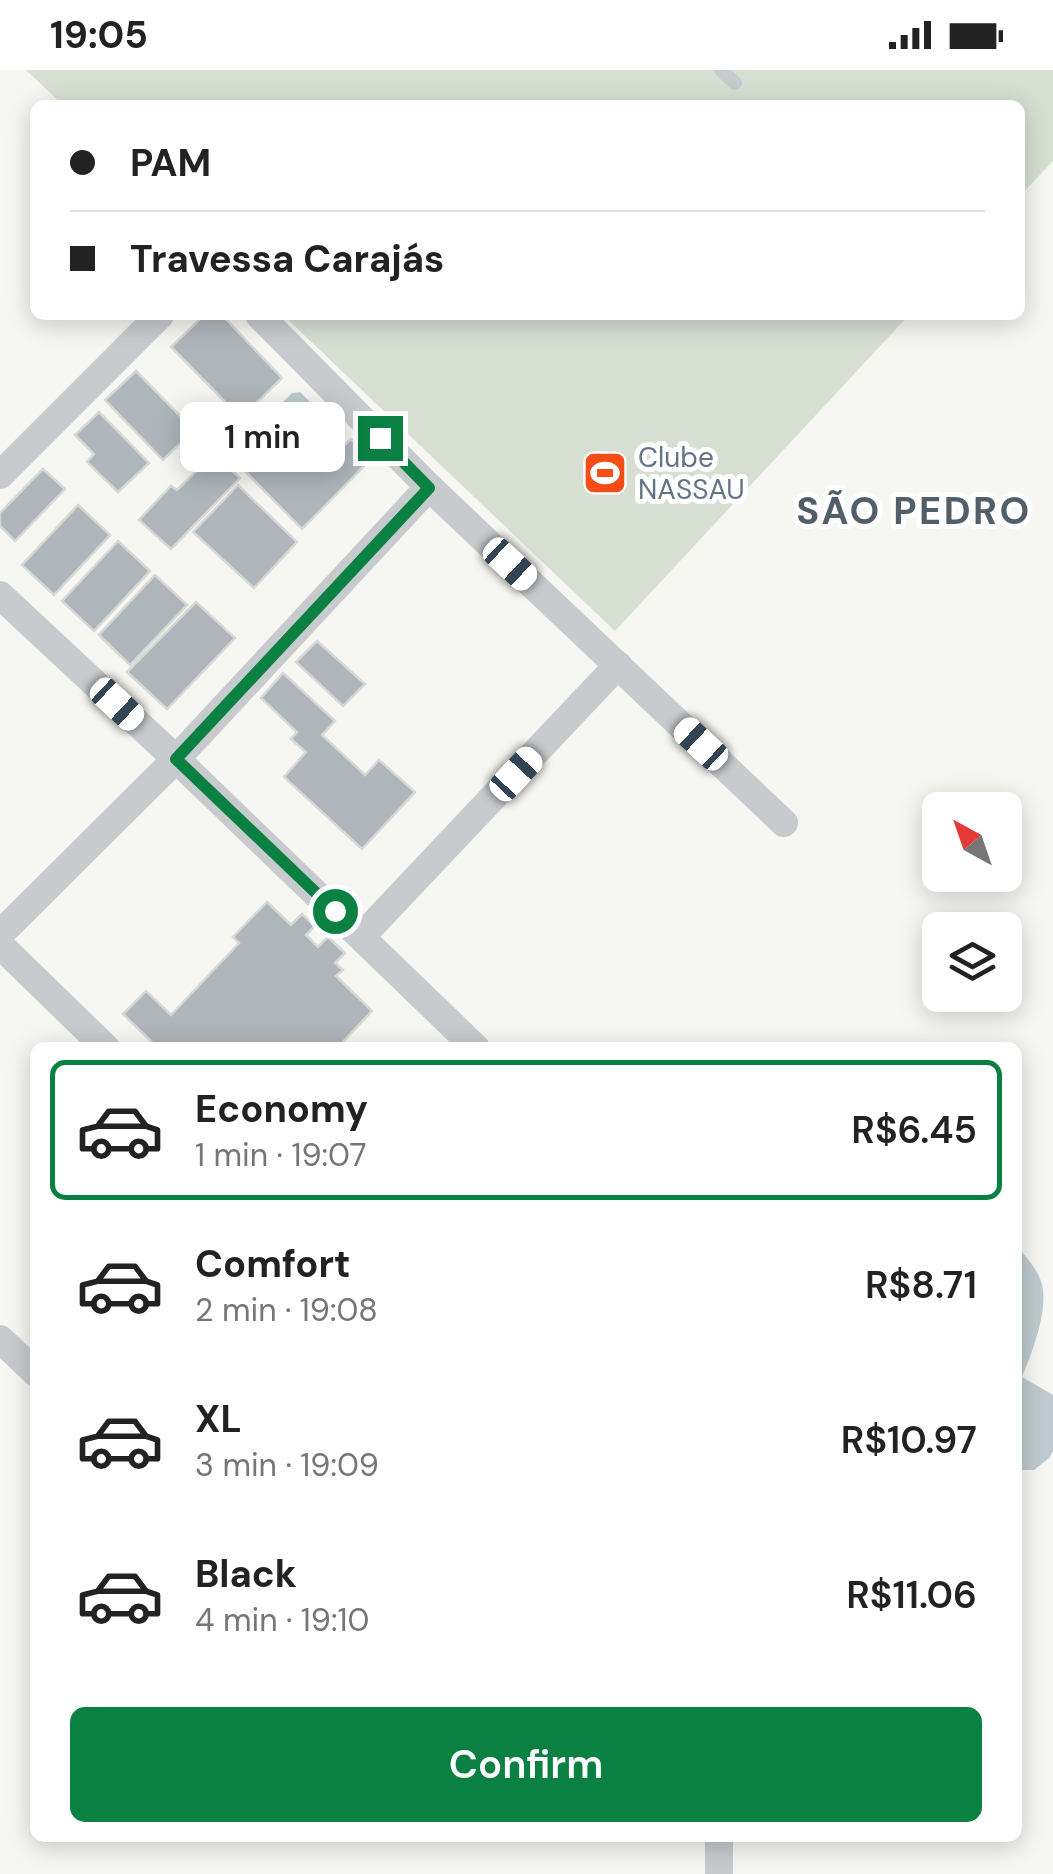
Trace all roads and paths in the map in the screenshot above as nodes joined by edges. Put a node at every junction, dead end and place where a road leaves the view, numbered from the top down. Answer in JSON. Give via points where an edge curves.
{"nodes":[{"id":1,"x":721,"y":70,"type":"edge"},
{"id":2,"x":734,"y":82,"type":"dead end"},
{"id":3,"x":155,"y":320,"type":"edge"},
{"id":4,"x":264,"y":320,"type":"edge"},
{"id":5,"x":0,"y":475,"type":"edge"},
{"id":6,"x":429,"y":488,"type":"junction"},
{"id":7,"x":0,"y":596,"type":"edge"},
{"id":8,"x":618,"y":666,"type":"junction"},
{"id":9,"x":176,"y":759,"type":"junction"},
{"id":10,"x":784,"y":823,"type":"dead end"},
{"id":11,"x":0,"y":934,"type":"edge"},
{"id":12,"x":362,"y":936,"type":"junction"},
{"id":13,"x":0,"y":946,"type":"edge"},
{"id":14,"x":100,"y":1042,"type":"edge"},
{"id":15,"x":470,"y":1042,"type":"edge"},
{"id":16,"x":0,"y":1339,"type":"edge"},
{"id":17,"x":30,"y":1367,"type":"edge"},
{"id":18,"x":719,"y":1842,"type":"edge"},
{"id":19,"x":720,"y":1874,"type":"edge"}],
"edges":[{"from":1,"to":2,"type":"lane"},
{"from":3,"to":5,"type":"street"},
{"from":4,"to":6,"type":"street"},
{"from":6,"to":8,"type":"street"},
{"from":6,"to":9,"type":"street"},
{"from":7,"to":9,"type":"street"},
{"from":8,"to":10,"type":"street"},
{"from":8,"to":12,"type":"street"},
{"from":9,"to":11,"type":"street"},
{"from":9,"to":12,"type":"street"},
{"from":12,"to":15,"type":"street"},
{"from":13,"to":14,"type":"street"},
{"from":16,"to":17,"type":"street"},
{"from":18,"to":19,"type":"street"}]}
